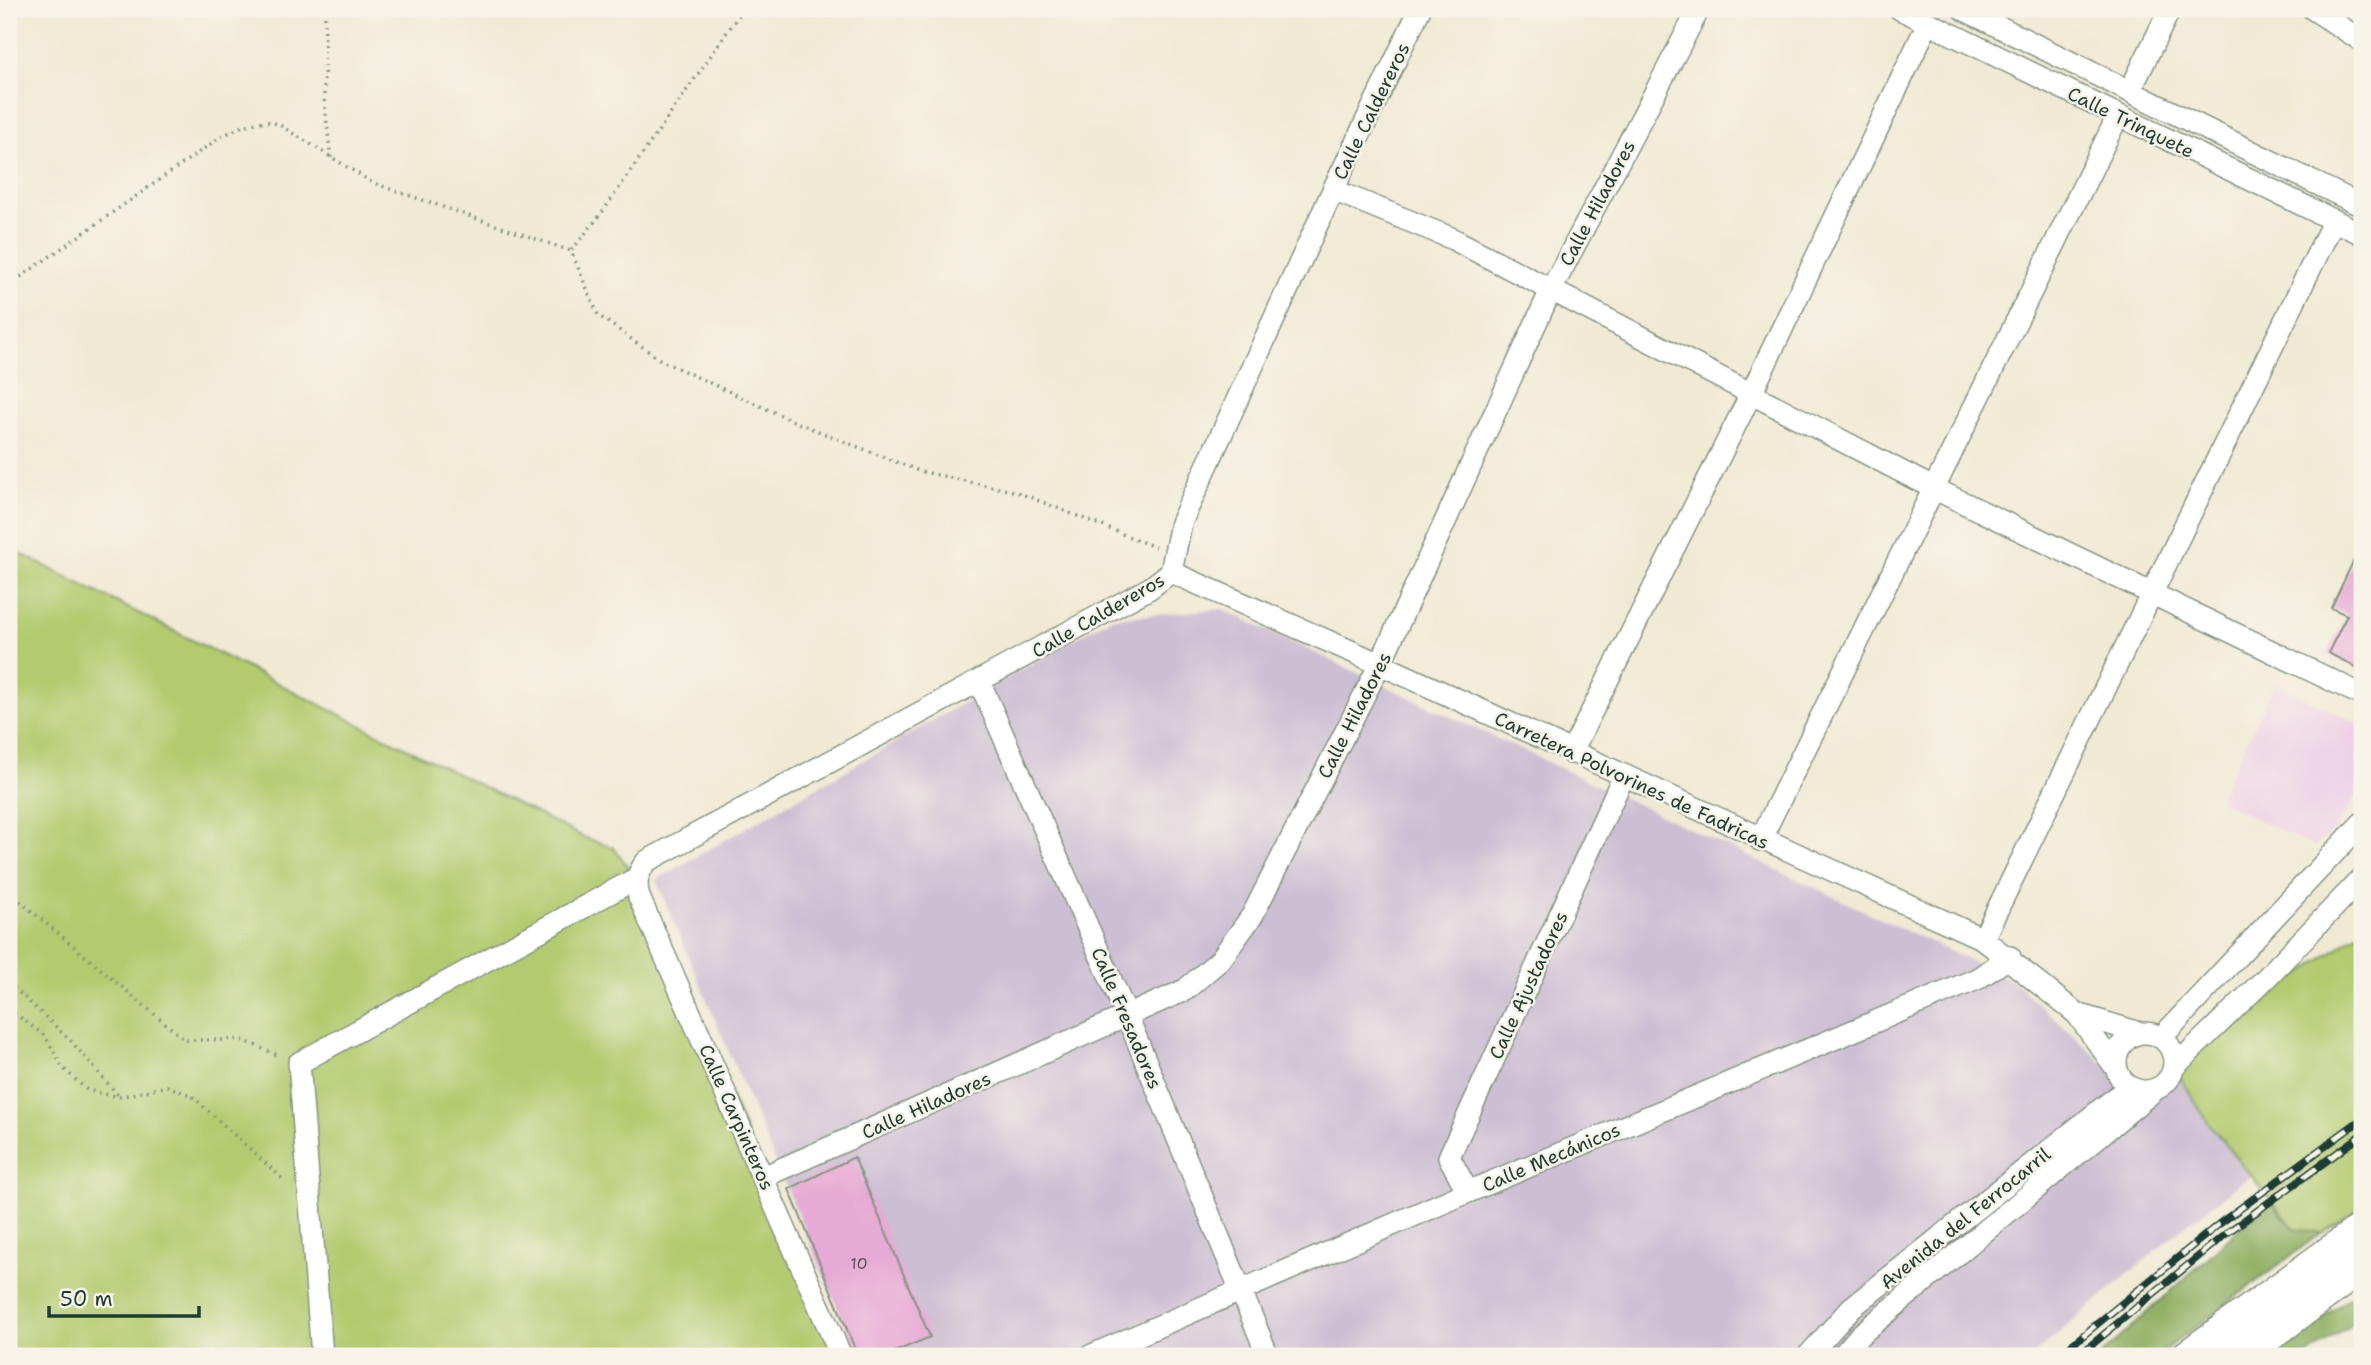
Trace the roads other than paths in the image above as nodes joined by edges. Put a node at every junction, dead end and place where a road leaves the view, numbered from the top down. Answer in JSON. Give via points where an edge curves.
{"nodes":[{"id":1,"x":1420,"y":9,"type":"edge"},
{"id":2,"x":1699,"y":9,"type":"edge"},
{"id":3,"x":1900,"y":9,"type":"edge"},
{"id":4,"x":1963,"y":9,"type":"edge"},
{"id":5,"x":2170,"y":9,"type":"edge"},
{"id":6,"x":2313,"y":9,"type":"edge"},
{"id":7,"x":1928,"y":23,"type":"junction"},
{"id":8,"x":2362,"y":41,"type":"edge"},
{"id":9,"x":2130,"y":91,"type":"junction"},
{"id":10,"x":2118,"y":117,"type":"junction"},
{"id":11,"x":1333,"y":190,"type":"junction"},
{"id":12,"x":2362,"y":206,"type":"edge"},
{"id":13,"x":2334,"y":220,"type":"junction"},
{"id":14,"x":2362,"y":234,"type":"edge"},
{"id":15,"x":1552,"y":290,"type":"junction"},
{"id":16,"x":1751,"y":394,"type":"junction"},
{"id":17,"x":1936,"y":489,"type":"junction"},
{"id":18,"x":1171,"y":572,"type":"junction"},
{"id":19,"x":2153,"y":594,"type":"junction"},
{"id":20,"x":1380,"y":664,"type":"junction"},
{"id":21,"x":980,"y":683,"type":"junction"},
{"id":22,"x":2362,"y":695,"type":"edge"},
{"id":23,"x":1571,"y":753,"type":"junction"},
{"id":24,"x":1623,"y":777,"type":"junction"},
{"id":25,"x":2362,"y":823,"type":"edge"},
{"id":26,"x":1760,"y":840,"type":"junction"},
{"id":27,"x":637,"y":878,"type":"junction"},
{"id":28,"x":2362,"y":878,"type":"edge"},
{"id":29,"x":1983,"y":939,"type":"junction"},
{"id":30,"x":2010,"y":957,"type":"junction"},
{"id":31,"x":2077,"y":1014,"type":"junction"},
{"id":32,"x":1127,"y":1016,"type":"junction"},
{"id":33,"x":2151,"y":1035,"type":"junction"},
{"id":34,"x":2174,"y":1067,"type":"junction"},
{"id":35,"x":2116,"y":1068,"type":"junction"},
{"id":36,"x":2129,"y":1087,"type":"junction"},
{"id":37,"x":2156,"y":1089,"type":"junction"},
{"id":38,"x":764,"y":1177,"type":"junction"},
{"id":39,"x":1468,"y":1192,"type":"junction"},
{"id":40,"x":2362,"y":1229,"type":"edge"},
{"id":41,"x":2362,"y":1266,"type":"edge"},
{"id":42,"x":1240,"y":1291,"type":"junction"},
{"id":43,"x":322,"y":1356,"type":"edge"},
{"id":44,"x":841,"y":1356,"type":"edge"},
{"id":45,"x":1090,"y":1356,"type":"edge"},
{"id":46,"x":1268,"y":1356,"type":"edge"},
{"id":47,"x":1808,"y":1356,"type":"edge"},
{"id":48,"x":1842,"y":1356,"type":"edge"},
{"id":49,"x":2188,"y":1356,"type":"edge"},
{"id":50,"x":2241,"y":1356,"type":"edge"}],
"edges":[{"from":1,"to":11,"type":"street","name":"Calle Caldereros"},
{"from":2,"to":15,"type":"street","name":"Calle Hiladores"},
{"from":3,"to":7,"type":"street","name":"Calle Trinquete"},
{"from":4,"to":9,"type":"street","name":"Calle Trinquete"},
{"from":5,"to":9,"type":"street"},
{"from":6,"to":8,"type":"street"},
{"from":7,"to":10,"type":"street","name":"Calle Trinquete"},
{"from":7,"to":16,"type":"street"},
{"from":9,"to":12,"type":"street","name":"Calle Trinquete"},
{"from":10,"to":13,"type":"street","name":"Calle Trinquete"},
{"from":10,"to":17,"type":"street"},
{"from":11,"to":15,"type":"street","via":[[1451,238]]},
{"from":11,"to":18,"type":"street","name":"Calle Caldereros","via":[[1180,527]]},
{"from":13,"to":14,"type":"street","name":"Calle Trinquete"},
{"from":13,"to":19,"type":"street"},
{"from":15,"to":16,"type":"street"},
{"from":15,"to":20,"type":"street","name":"Calle Hiladores"},
{"from":16,"to":17,"type":"street"},
{"from":16,"to":23,"type":"street"},
{"from":17,"to":19,"type":"street"},
{"from":17,"to":26,"type":"street"},
{"from":18,"to":20,"type":"street","name":"Carretera Polvorines de Fadricas"},
{"from":18,"to":21,"type":"street","name":"Calle Caldereros"},
{"from":19,"to":22,"type":"street"},
{"from":19,"to":29,"type":"street"},
{"from":20,"to":23,"type":"street","name":"Carretera Polvorines de Fadricas"},
{"from":20,"to":32,"type":"street","name":"Calle Hiladores","via":[[1252,916],[1220,960],[1185,990]]},
{"from":21,"to":27,"type":"street","name":"Calle Caldereros","via":[[647,861]]},
{"from":21,"to":32,"type":"street","name":"Calle Fresadores"},
{"from":23,"to":24,"type":"street","name":"Carretera Polvorines de Fadricas"},
{"from":24,"to":26,"type":"street","name":"Carretera Polvorines de Fadricas"},
{"from":24,"to":39,"type":"street","name":"Calle Ajustadores","via":[[1449,1157]]},
{"from":25,"to":33,"type":"street"},
{"from":26,"to":29,"type":"street","name":"Carretera Polvorines de Fadricas"},
{"from":27,"to":38,"type":"street","name":"Calle Carpinteros","via":[[639,897]]},
{"from":27,"to":43,"type":"street","name":"Calle Caldereros","via":[[299,1063]]},
{"from":28,"to":34,"type":"street"},
{"from":29,"to":30,"type":"street","name":"Carretera Polvorines de Fadricas"},
{"from":30,"to":31,"type":"street","name":"Carretera Polvorines de Fadricas"},
{"from":30,"to":39,"type":"street","name":"Calle Mecánicos","via":[[1977,979]]},
{"from":31,"to":33,"type":"street","name":"Carretera Polvorines de Fadricas"},
{"from":31,"to":35,"type":"street","name":"Carretera Polvorines de Fadricas"},
{"from":32,"to":38,"type":"street","name":"Calle Hiladores"},
{"from":32,"to":42,"type":"street","name":"Calle Fresadores"},
{"from":33,"to":34,"type":"street","via":[[2172,1051]]},
{"from":33,"to":35,"type":"street","via":[[2124,1042]]},
{"from":34,"to":37,"type":"street"},
{"from":35,"to":36,"type":"street"},
{"from":36,"to":37,"type":"street"},
{"from":36,"to":47,"type":"street","name":"Avenida del Ferrocarril","via":[[1851,1308]]},
{"from":37,"to":48,"type":"street","name":"Avenida del Ferrocarril","via":[[1860,1335]]},
{"from":38,"to":44,"type":"street","name":"Calle Carpinteros"},
{"from":39,"to":42,"type":"street","name":"Calle Mecánicos"},
{"from":40,"to":49,"type":"highway"},
{"from":41,"to":50,"type":"highway"},
{"from":42,"to":45,"type":"street","name":"Calle Mecánicos"},
{"from":42,"to":46,"type":"street","name":"Calle Fresadores"}]}
